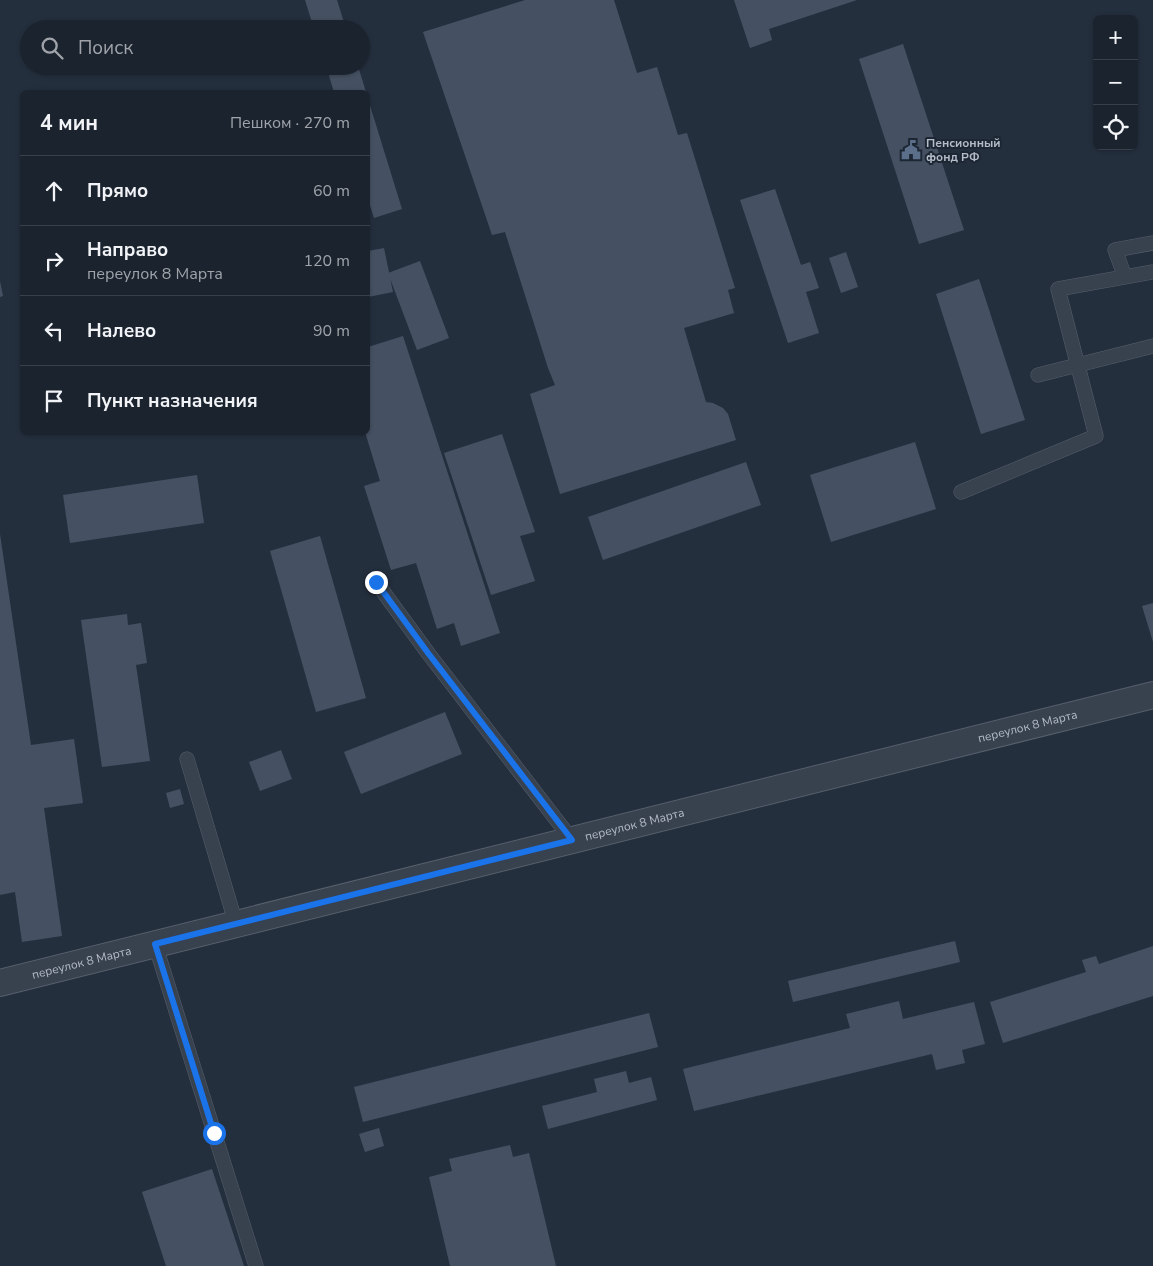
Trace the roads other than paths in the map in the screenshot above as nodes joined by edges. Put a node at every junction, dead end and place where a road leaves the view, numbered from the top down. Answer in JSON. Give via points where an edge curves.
{"nodes":[{"id":1,"x":1153,"y":243,"type":"edge"},
{"id":2,"x":1153,"y":272,"type":"edge"},
{"id":3,"x":1125,"y":277,"type":"junction"},
{"id":4,"x":1153,"y":346,"type":"edge"},
{"id":5,"x":1079,"y":365,"type":"junction"},
{"id":6,"x":1038,"y":375,"type":"dead end"},
{"id":7,"x":961,"y":492,"type":"dead end"},
{"id":8,"x":376,"y":582,"type":"dead end"},
{"id":9,"x":1153,"y":695,"type":"edge"},
{"id":10,"x":187,"y":759,"type":"dead end"},
{"id":11,"x":572,"y":840,"type":"junction"},
{"id":12,"x":236,"y":924,"type":"junction"},
{"id":13,"x":155,"y":944,"type":"junction"},
{"id":14,"x":0,"y":983,"type":"edge"},
{"id":15,"x":256,"y":1266,"type":"edge"}],
"edges":[{"from":1,"to":3,"type":"lane","via":[[1115,250]]},
{"from":2,"to":3,"type":"lane"},
{"from":3,"to":5,"type":"lane","via":[[1058,289]]},
{"from":4,"to":5,"type":"lane"},
{"from":5,"to":6,"type":"lane"},
{"from":5,"to":7,"type":"lane","via":[[1096,436]]},
{"from":8,"to":11,"type":"lane"},
{"from":9,"to":11,"type":"street","name":"переулок 8 Марта"},
{"from":10,"to":12,"type":"lane"},
{"from":11,"to":12,"type":"street","name":"переулок 8 Марта"},
{"from":12,"to":13,"type":"street","name":"переулок 8 Марта"},
{"from":13,"to":14,"type":"street","name":"переулок 8 Марта"},
{"from":13,"to":15,"type":"lane"}]}
